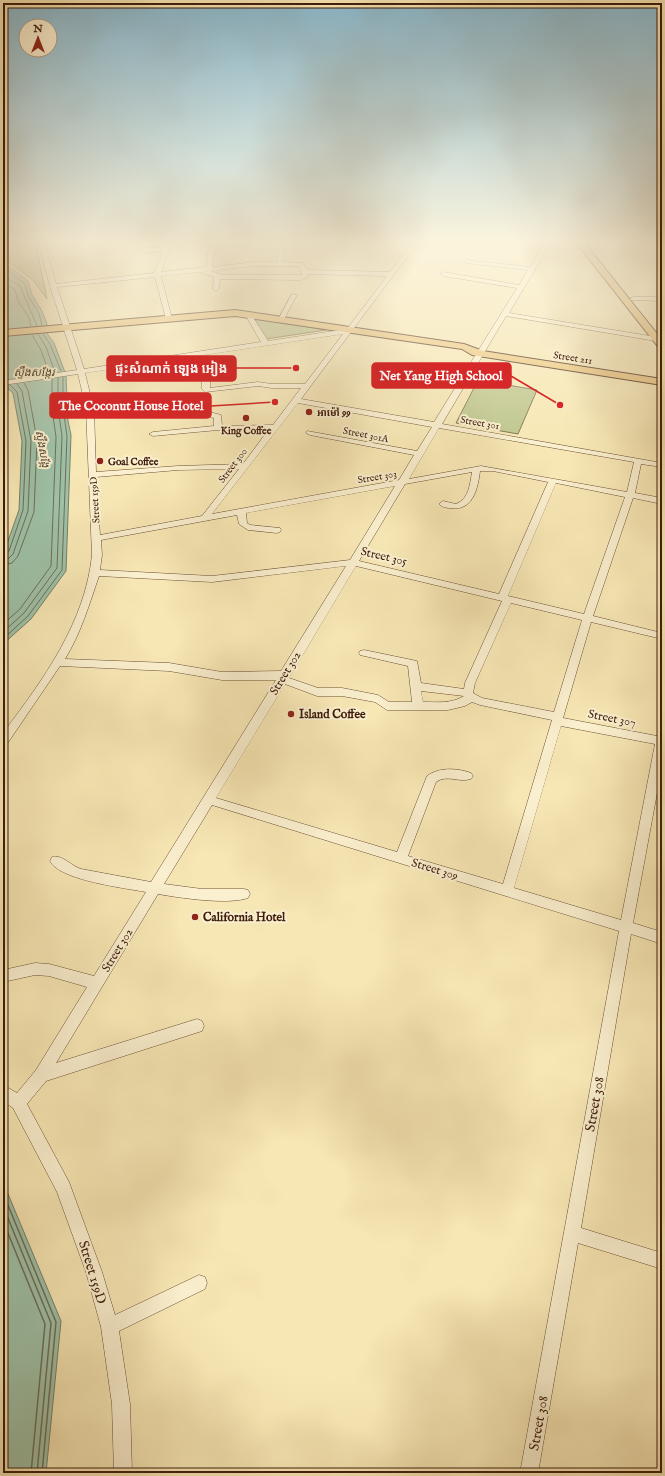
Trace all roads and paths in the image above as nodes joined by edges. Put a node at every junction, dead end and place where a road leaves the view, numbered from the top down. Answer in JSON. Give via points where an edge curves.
{"nodes":[{"id":1,"x":60,"y":310,"type":"edge"},
{"id":2,"x":167,"y":310,"type":"edge"},
{"id":3,"x":286,"y":310,"type":"edge"},
{"id":4,"x":368,"y":310,"type":"edge"},
{"id":5,"x":507,"y":310,"type":"edge"},
{"id":6,"x":636,"y":310,"type":"edge"},
{"id":7,"x":640,"y":310,"type":"edge"},
{"id":8,"x":248,"y":314,"type":"junction"},
{"id":9,"x":504,"y":314,"type":"junction"},
{"id":10,"x":169,"y":319,"type":"junction"},
{"id":11,"x":281,"y":320,"type":"junction"},
{"id":12,"x":64,"y":328,"type":"junction"},
{"id":13,"x":354,"y":332,"type":"junction"},
{"id":14,"x":3,"y":333,"type":"edge"},
{"id":15,"x":659,"y":337,"type":"edge"},
{"id":16,"x":266,"y":344,"type":"junction"},
{"id":17,"x":662,"y":346,"type":"edge"},
{"id":18,"x":480,"y":353,"type":"junction"},
{"id":19,"x":187,"y":356,"type":"junction"},
{"id":20,"x":82,"y":374,"type":"junction"},
{"id":21,"x":71,"y":375,"type":"junction"},
{"id":22,"x":662,"y":382,"type":"edge"},
{"id":23,"x":3,"y":383,"type":"edge"},
{"id":24,"x":306,"y":386,"type":"junction"},
{"id":25,"x":3,"y":388,"type":"edge"},
{"id":26,"x":174,"y":396,"type":"dead end"},
{"id":27,"x":295,"y":400,"type":"junction"},
{"id":28,"x":90,"y":408,"type":"junction"},
{"id":29,"x":192,"y":408,"type":"dead end"},
{"id":30,"x":437,"y":425,"type":"junction"},
{"id":31,"x":274,"y":427,"type":"junction"},
{"id":32,"x":218,"y":428,"type":"junction"},
{"id":33,"x":310,"y":433,"type":"dead end"},
{"id":34,"x":153,"y":434,"type":"dead end"},
{"id":35,"x":419,"y":454,"type":"junction"},
{"id":36,"x":638,"y":461,"type":"junction"},
{"id":37,"x":662,"y":465,"type":"edge"},
{"id":38,"x":244,"y":466,"type":"junction"},
{"id":39,"x":476,"y":468,"type":"junction"},
{"id":40,"x":92,"y":475,"type":"junction"},
{"id":41,"x":553,"y":480,"type":"junction"},
{"id":42,"x":402,"y":483,"type":"junction"},
{"id":43,"x":630,"y":495,"type":"junction"},
{"id":44,"x":662,"y":501,"type":"edge"},
{"id":45,"x":443,"y":504,"type":"dead end"},
{"id":46,"x":241,"y":511,"type":"junction"},
{"id":47,"x":205,"y":518,"type":"junction"},
{"id":48,"x":277,"y":530,"type":"dead end"},
{"id":49,"x":96,"y":538,"type":"junction"},
{"id":50,"x":353,"y":562,"type":"junction"},
{"id":51,"x":95,"y":573,"type":"junction"},
{"id":52,"x":505,"y":599,"type":"junction"},
{"id":53,"x":587,"y":618,"type":"junction"},
{"id":54,"x":662,"y":636,"type":"edge"},
{"id":55,"x":364,"y":653,"type":"dead end"},
{"id":56,"x":58,"y":662,"type":"junction"},
{"id":57,"x":282,"y":677,"type":"junction"},
{"id":58,"x":417,"y":687,"type":"junction"},
{"id":59,"x":470,"y":695,"type":"junction"},
{"id":60,"x":418,"y":707,"type":"junction"},
{"id":61,"x":557,"y":719,"type":"junction"},
{"id":62,"x":662,"y":739,"type":"edge"},
{"id":63,"x":3,"y":741,"type":"edge"},
{"id":64,"x":467,"y":776,"type":"dead end"},
{"id":65,"x":209,"y":800,"type":"junction"},
{"id":66,"x":401,"y":858,"type":"junction"},
{"id":67,"x":56,"y":861,"type":"dead end"},
{"id":68,"x":155,"y":888,"type":"junction"},
{"id":69,"x":507,"y":890,"type":"junction"},
{"id":70,"x":244,"y":894,"type":"dead end"},
{"id":71,"x":626,"y":927,"type":"junction"},
{"id":72,"x":662,"y":938,"type":"edge"},
{"id":73,"x":3,"y":976,"type":"edge"},
{"id":74,"x":97,"y":983,"type":"junction"},
{"id":75,"x":197,"y":1026,"type":"dead end"},
{"id":76,"x":42,"y":1075,"type":"junction"},
{"id":77,"x":3,"y":1092,"type":"edge"},
{"id":78,"x":18,"y":1104,"type":"junction"},
{"id":79,"x":572,"y":1233,"type":"junction"},
{"id":80,"x":662,"y":1261,"type":"edge"},
{"id":81,"x":199,"y":1283,"type":"dead end"},
{"id":82,"x":110,"y":1327,"type":"junction"},
{"id":83,"x":124,"y":1473,"type":"edge"},
{"id":84,"x":529,"y":1473,"type":"edge"}],
"edges":[{"from":1,"to":12,"type":"street","name":"Street 159D"},
{"from":2,"to":10,"type":"street"},
{"from":3,"to":11,"type":"street"},
{"from":4,"to":13,"type":"street","name":"Street 300"},
{"from":5,"to":9,"type":"street","name":"Street 302"},
{"from":6,"to":15,"type":"main road"},
{"from":7,"to":15,"type":"main road"},
{"from":8,"to":10,"type":"main road","name":"Street 211","via":[[223,313]]},
{"from":8,"to":11,"type":"main road","name":"Street 211"},
{"from":8,"to":16,"type":"street"},
{"from":9,"to":15,"type":"street"},
{"from":9,"to":18,"type":"street","name":"Street 302"},
{"from":10,"to":12,"type":"main road","name":"Street 211"},
{"from":11,"to":13,"type":"main road","name":"Street 211"},
{"from":12,"to":14,"type":"main road","name":"Street 211"},
{"from":12,"to":20,"type":"street","name":"Street 159D"},
{"from":13,"to":16,"type":"street"},
{"from":13,"to":18,"type":"main road","name":"Street 211","via":[[373,338]]},
{"from":13,"to":24,"type":"street","name":"Street 300"},
{"from":15,"to":17,"type":"main road"},
{"from":16,"to":19,"type":"street"},
{"from":18,"to":22,"type":"main road","name":"Street 211"},
{"from":18,"to":30,"type":"street","name":"Street 302"},
{"from":19,"to":20,"type":"street"},
{"from":19,"to":24,"type":"street","via":[[206,380],[208,390],[258,384]]},
{"from":20,"to":21,"type":"street"},
{"from":20,"to":28,"type":"street","name":"Street 159D"},
{"from":21,"to":23,"type":"street"},
{"from":21,"to":25,"type":"street"},
{"from":24,"to":27,"type":"street","name":"Street 300"},
{"from":26,"to":28,"type":"street","via":[[125,406]]},
{"from":27,"to":30,"type":"street","name":"Street 301"},
{"from":27,"to":31,"type":"street","name":"Street 300"},
{"from":28,"to":40,"type":"street","name":"Street 159D"},
{"from":29,"to":32,"type":"street","via":[[218,417]]},
{"from":30,"to":35,"type":"street","name":"Street 302"},
{"from":30,"to":36,"type":"street","name":"Street 301"},
{"from":31,"to":32,"type":"street"},
{"from":31,"to":38,"type":"street","name":"Street 300"},
{"from":32,"to":34,"type":"street"},
{"from":33,"to":35,"type":"street","name":"Street 301A"},
{"from":35,"to":42,"type":"street","name":"Street 302"},
{"from":36,"to":37,"type":"street","name":"Street 301"},
{"from":36,"to":43,"type":"street"},
{"from":38,"to":40,"type":"street"},
{"from":38,"to":47,"type":"street","name":"Street 300"},
{"from":39,"to":41,"type":"street","name":"Street 303"},
{"from":39,"to":42,"type":"street","name":"Street 303"},
{"from":39,"to":45,"type":"street","via":[[474,488],[464,504]]},
{"from":40,"to":49,"type":"street","name":"Street 159D"},
{"from":41,"to":43,"type":"street","name":"Street 303"},
{"from":41,"to":52,"type":"street"},
{"from":42,"to":46,"type":"street","name":"Street 303"},
{"from":42,"to":50,"type":"street","name":"Street 302"},
{"from":43,"to":44,"type":"street","name":"Street 303"},
{"from":43,"to":53,"type":"street"},
{"from":46,"to":47,"type":"street","name":"Street 303"},
{"from":46,"to":48,"type":"street","via":[[243,524],[248,527]]},
{"from":47,"to":49,"type":"street","name":"Street 303"},
{"from":49,"to":51,"type":"street","name":"Street 159D"},
{"from":50,"to":51,"type":"street","name":"Street 305","via":[[212,579]]},
{"from":50,"to":52,"type":"street","name":"Street 305"},
{"from":50,"to":57,"type":"street","name":"Street 302"},
{"from":51,"to":56,"type":"street","name":"Street 159D","via":[[78,624]]},
{"from":52,"to":53,"type":"street","name":"Street 305"},
{"from":52,"to":59,"type":"street","via":[[470,684]]},
{"from":53,"to":54,"type":"street","name":"Street 305"},
{"from":53,"to":61,"type":"street"},
{"from":55,"to":58,"type":"street","via":[[413,663]]},
{"from":56,"to":57,"type":"street","via":[[169,667],[228,676]]},
{"from":56,"to":63,"type":"street","name":"Street 159D"},
{"from":57,"to":60,"type":"street","via":[[317,692],[342,692],[378,699],[387,706]]},
{"from":57,"to":65,"type":"street","name":"Street 302"},
{"from":58,"to":59,"type":"street","name":"Street 307"},
{"from":58,"to":60,"type":"street"},
{"from":59,"to":60,"type":"street","via":[[461,703]]},
{"from":59,"to":61,"type":"street","name":"Street 307","via":[[480,700]]},
{"from":61,"to":62,"type":"street","name":"Street 307"},
{"from":61,"to":69,"type":"street"},
{"from":62,"to":71,"type":"street","name":"Street 308"},
{"from":64,"to":66,"type":"street","via":[[442,773],[431,780]]},
{"from":65,"to":66,"type":"street","name":"Street 309"},
{"from":65,"to":68,"type":"street","name":"Street 302"},
{"from":66,"to":69,"type":"street","name":"Street 309"},
{"from":67,"to":68,"type":"street","via":[[81,874]]},
{"from":68,"to":70,"type":"street","via":[[220,895]]},
{"from":68,"to":74,"type":"street","name":"Street 302"},
{"from":69,"to":71,"type":"street","name":"Street 309"},
{"from":71,"to":72,"type":"street","name":"Street 309"},
{"from":71,"to":79,"type":"street","name":"Street 308"},
{"from":73,"to":74,"type":"street","via":[[34,969],[49,970]]},
{"from":74,"to":76,"type":"street","name":"Street 302"},
{"from":75,"to":76,"type":"street"},
{"from":76,"to":78,"type":"street","name":"Street 302"},
{"from":77,"to":78,"type":"street","name":"Street 159D"},
{"from":78,"to":82,"type":"street","name":"Street 159D","via":[[64,1188],[94,1272]]},
{"from":79,"to":80,"type":"street"},
{"from":79,"to":84,"type":"street","name":"Street 308"},
{"from":81,"to":82,"type":"street"},
{"from":82,"to":83,"type":"street","name":"Street 159D","via":[[121,1404]]}]}
